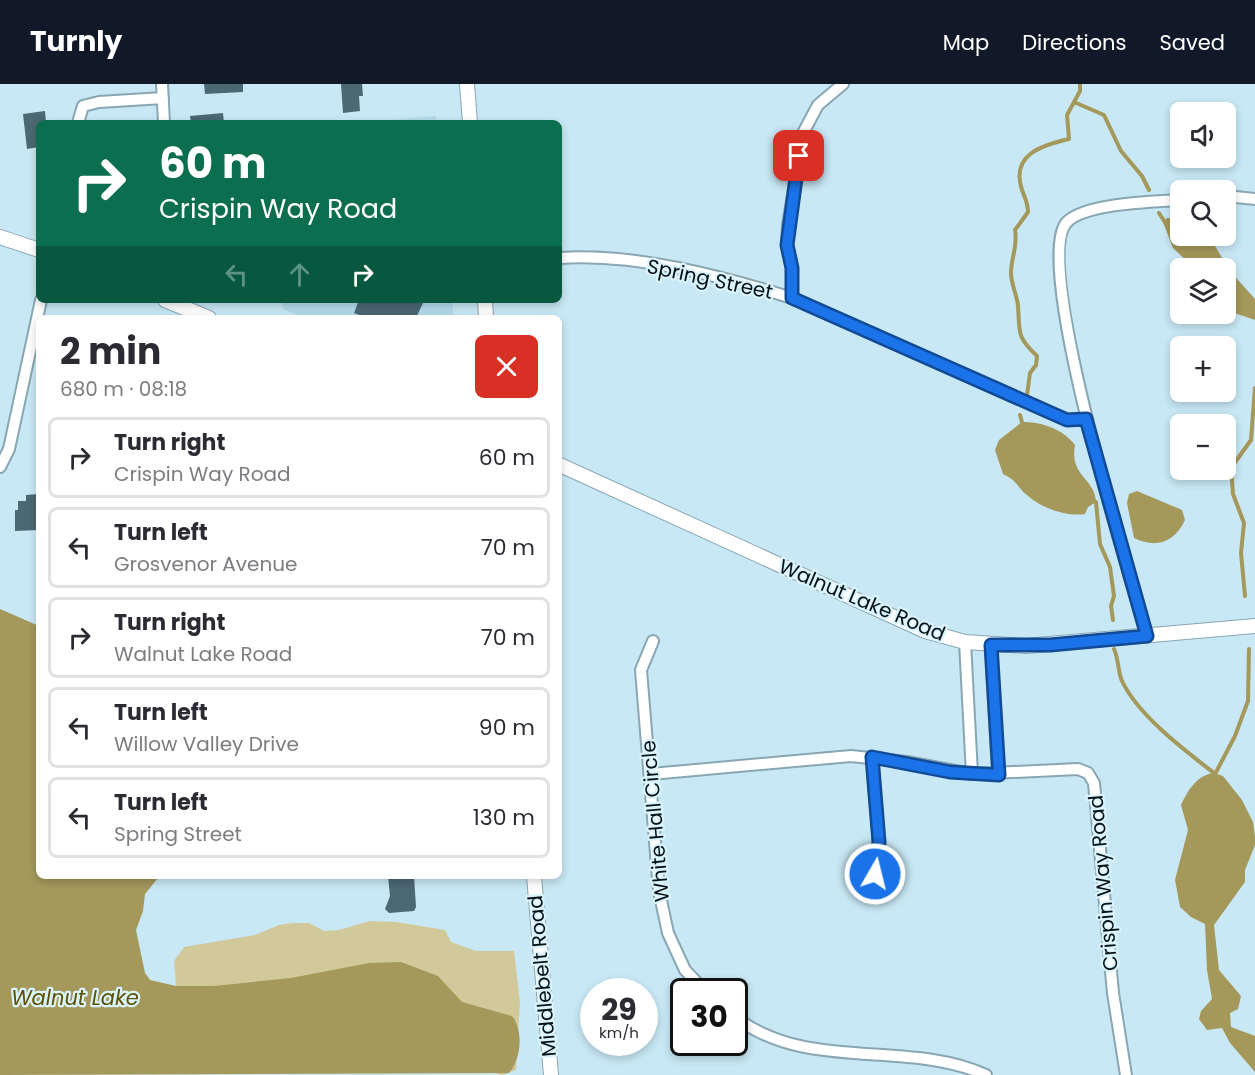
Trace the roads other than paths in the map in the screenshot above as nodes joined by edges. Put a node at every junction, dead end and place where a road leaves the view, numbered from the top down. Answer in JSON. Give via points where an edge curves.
{"nodes":[{"id":1,"x":162,"y":84,"type":"edge"},
{"id":2,"x":467,"y":84,"type":"edge"},
{"id":3,"x":843,"y":84,"type":"edge"},
{"id":4,"x":163,"y":98,"type":"junction"},
{"id":5,"x":79,"y":120,"type":"edge"},
{"id":6,"x":164,"y":120,"type":"edge"},
{"id":7,"x":470,"y":120,"type":"edge"},
{"id":8,"x":1236,"y":197,"type":"edge"},
{"id":9,"x":1255,"y":200,"type":"edge"},
{"id":10,"x":1170,"y":201,"type":"edge"},
{"id":11,"x":0,"y":237,"type":"edge"},
{"id":12,"x":36,"y":249,"type":"edge"},
{"id":13,"x":562,"y":258,"type":"edge"},
{"id":14,"x":792,"y":298,"type":"junction"},
{"id":15,"x":172,"y":303,"type":"edge"},
{"id":16,"x":202,"y":315,"type":"edge"},
{"id":17,"x":36,"y":323,"type":"edge"},
{"id":18,"x":1086,"y":419,"type":"junction"},
{"id":19,"x":562,"y":466,"type":"edge"},
{"id":20,"x":0,"y":467,"type":"edge"},
{"id":21,"x":1255,"y":626,"type":"edge"},
{"id":22,"x":1147,"y":636,"type":"junction"},
{"id":23,"x":653,"y":641,"type":"dead end"},
{"id":24,"x":965,"y":642,"type":"junction"},
{"id":25,"x":991,"y":645,"type":"junction"},
{"id":26,"x":872,"y":757,"type":"junction"},
{"id":27,"x":651,"y":774,"type":"junction"},
{"id":28,"x":972,"y":774,"type":"junction"},
{"id":29,"x":999,"y":775,"type":"junction"},
{"id":30,"x":875,"y":874,"type":"dead end"},
{"id":31,"x":534,"y":879,"type":"edge"},
{"id":32,"x":693,"y":978,"type":"edge"},
{"id":33,"x":748,"y":1027,"type":"edge"},
{"id":34,"x":551,"y":1075,"type":"edge"},
{"id":35,"x":986,"y":1075,"type":"edge"},
{"id":36,"x":1126,"y":1075,"type":"edge"}],
"edges":[{"from":1,"to":4,"type":"street"},
{"from":2,"to":7,"type":"street"},
{"from":3,"to":14,"type":"street","via":[[818,105],[803,133],[788,225]]},
{"from":4,"to":5,"type":"street","via":[[83,106]]},
{"from":4,"to":6,"type":"street"},
{"from":8,"to":9,"type":"street"},
{"from":10,"to":18,"type":"street","via":[[1080,212],[1065,224],[1059,245],[1066,328]]},
{"from":11,"to":12,"type":"street"},
{"from":13,"to":14,"type":"street","name":"Spring Street","via":[[586,256],[678,268]]},
{"from":14,"to":18,"type":"street","name":"Spring Street","via":[[1067,420]]},
{"from":15,"to":16,"type":"street"},
{"from":17,"to":20,"type":"street","via":[[9,449]]},
{"from":18,"to":22,"type":"street"},
{"from":19,"to":24,"type":"street","name":"Walnut Lake Road","via":[[896,619]]},
{"from":21,"to":22,"type":"street","name":"Walnut Lake Road"},
{"from":22,"to":25,"type":"street","name":"Walnut Lake Road","via":[[1050,645]]},
{"from":23,"to":27,"type":"street","name":"White Hall Circle","via":[[641,670]]},
{"from":24,"to":25,"type":"street","name":"Walnut Lake Road"},
{"from":24,"to":28,"type":"street"},
{"from":25,"to":29,"type":"street"},
{"from":26,"to":27,"type":"street","name":"Crispin Way Road"},
{"from":26,"to":28,"type":"street","name":"Crispin Way Road"},
{"from":26,"to":30,"type":"street","via":[[879,842]]},
{"from":27,"to":32,"type":"street","name":"White Hall Circle","via":[[659,891],[668,933]]},
{"from":28,"to":29,"type":"street","name":"Crispin Way Road"},
{"from":29,"to":36,"type":"street","name":"Crispin Way Road","via":[[1078,769],[1092,777],[1113,993]]},
{"from":31,"to":34,"type":"street","name":"Middlebelt Road"},
{"from":33,"to":35,"type":"street","via":[[811,1050],[913,1055]]}]}
